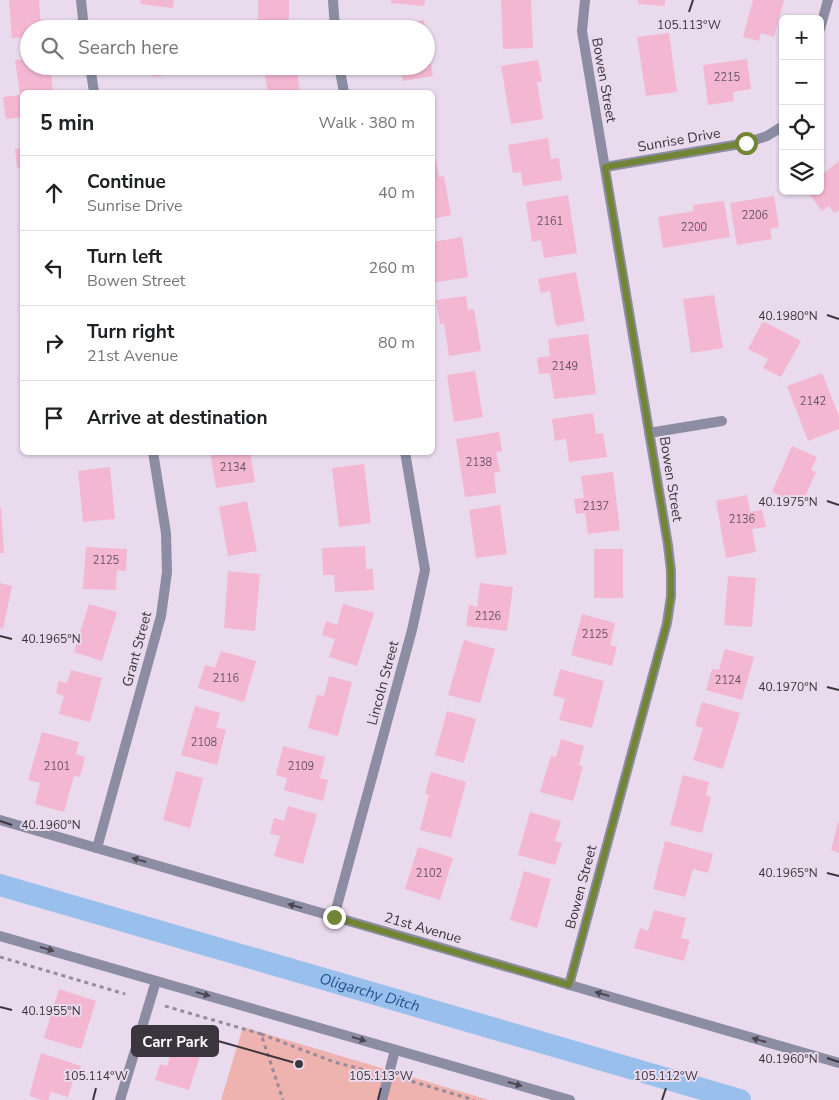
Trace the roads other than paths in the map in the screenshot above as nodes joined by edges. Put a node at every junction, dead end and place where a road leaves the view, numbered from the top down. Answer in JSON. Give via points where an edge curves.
{"nodes":[{"id":1,"x":81,"y":0,"type":"edge"},
{"id":2,"x":332,"y":0,"type":"edge"},
{"id":3,"x":585,"y":0,"type":"edge"},
{"id":4,"x":828,"y":0,"type":"edge"},
{"id":5,"x":824,"y":15,"type":"edge"},
{"id":6,"x":83,"y":20,"type":"edge"},
{"id":7,"x":333,"y":20,"type":"edge"},
{"id":8,"x":91,"y":75,"type":"edge"},
{"id":9,"x":341,"y":75,"type":"edge"},
{"id":10,"x":94,"y":90,"type":"edge"},
{"id":11,"x":344,"y":90,"type":"edge"},
{"id":12,"x":779,"y":128,"type":"edge"},
{"id":13,"x":605,"y":167,"type":"junction"},
{"id":14,"x":722,"y":421,"type":"dead end"},
{"id":15,"x":649,"y":433,"type":"junction"},
{"id":16,"x":153,"y":455,"type":"edge"},
{"id":17,"x":406,"y":455,"type":"edge"},
{"id":18,"x":0,"y":820,"type":"edge"},
{"id":19,"x":97,"y":848,"type":"junction"},
{"id":20,"x":334,"y":917,"type":"junction"},
{"id":21,"x":0,"y":936,"type":"edge"},
{"id":22,"x":156,"y":981,"type":"junction"},
{"id":23,"x":569,"y":985,"type":"junction"},
{"id":24,"x":395,"y":1050,"type":"junction"},
{"id":25,"x":839,"y":1063,"type":"edge"},
{"id":26,"x":120,"y":1100,"type":"edge"},
{"id":27,"x":382,"y":1100,"type":"edge"},
{"id":28,"x":570,"y":1100,"type":"edge"}],
"edges":[{"from":1,"to":6,"type":"street"},
{"from":2,"to":7,"type":"street"},
{"from":3,"to":13,"type":"street","name":"Bowen Street","via":[[582,31]]},
{"from":4,"to":5,"type":"street"},
{"from":8,"to":10,"type":"street"},
{"from":9,"to":11,"type":"street"},
{"from":12,"to":13,"type":"street","name":"Sunrise Drive","via":[[746,143]]},
{"from":13,"to":15,"type":"street","name":"Bowen Street"},
{"from":14,"to":15,"type":"street"},
{"from":15,"to":23,"type":"street","name":"Bowen Street","via":[[668,545],[670,605]]},
{"from":16,"to":19,"type":"street","name":"Grant Street","via":[[166,533],[167,572],[162,616]]},
{"from":17,"to":20,"type":"street","name":"Lincoln Street","via":[[425,570],[412,630]]},
{"from":18,"to":19,"type":"street","name":"21st Avenue"},
{"from":20,"to":19,"type":"street","name":"21st Avenue","one_way":true},
{"from":20,"to":23,"type":"street","name":"21st Avenue"},
{"from":21,"to":22,"type":"street","one_way":true},
{"from":22,"to":24,"type":"street","one_way":true},
{"from":22,"to":26,"type":"street"},
{"from":25,"to":23,"type":"street","name":"21st Avenue","one_way":true},
{"from":24,"to":27,"type":"street"},
{"from":24,"to":28,"type":"street","one_way":true}]}
